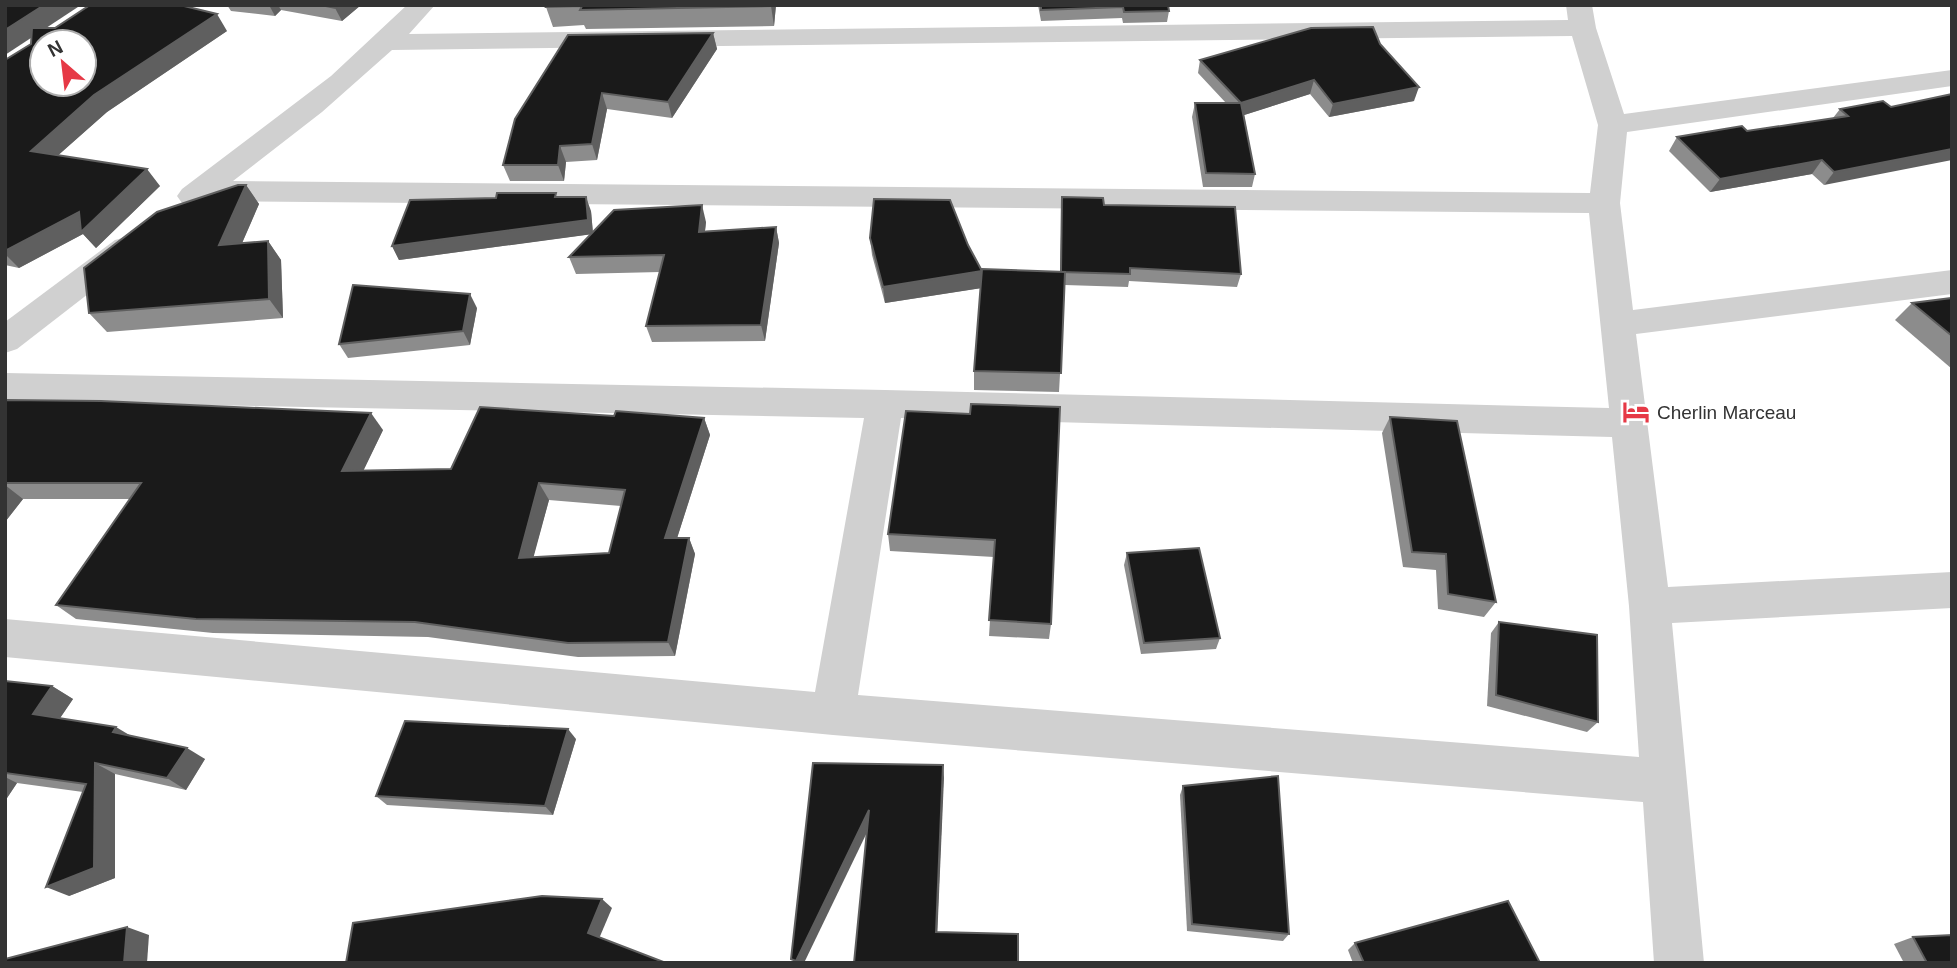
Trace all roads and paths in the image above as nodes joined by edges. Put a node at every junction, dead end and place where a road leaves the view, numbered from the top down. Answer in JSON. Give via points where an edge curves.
{"nodes":[{"id":1,"x":422,"y":5,"type":"edge"},
{"id":2,"x":1581,"y":17,"type":"edge"},
{"id":3,"x":388,"y":41,"type":"junction"},
{"id":4,"x":1952,"y":78,"type":"edge"},
{"id":5,"x":1613,"y":125,"type":"junction"},
{"id":6,"x":199,"y":191,"type":"junction"},
{"id":7,"x":1604,"y":203,"type":"junction"},
{"id":8,"x":1952,"y":282,"type":"edge"},
{"id":9,"x":1617,"y":324,"type":"junction"},
{"id":10,"x":5,"y":340,"type":"edge"},
{"id":11,"x":5,"y":387,"type":"edge"},
{"id":12,"x":885,"y":404,"type":"junction"},
{"id":13,"x":1628,"y":423,"type":"junction"},
{"id":14,"x":1952,"y":590,"type":"edge"},
{"id":15,"x":1650,"y":606,"type":"junction"},
{"id":16,"x":5,"y":638,"type":"edge"},
{"id":17,"x":833,"y":714,"type":"junction"},
{"id":18,"x":1663,"y":781,"type":"junction"},
{"id":19,"x":1679,"y":963,"type":"edge"}],
"edges":[{"from":1,"to":3,"type":"street"},
{"from":2,"to":3,"type":"street"},
{"from":2,"to":5,"type":"street"},
{"from":3,"to":6,"type":"street"},
{"from":4,"to":5,"type":"street"},
{"from":5,"to":7,"type":"street"},
{"from":6,"to":7,"type":"street"},
{"from":6,"to":10,"type":"street"},
{"from":7,"to":9,"type":"street"},
{"from":8,"to":9,"type":"street"},
{"from":9,"to":13,"type":"street"},
{"from":11,"to":12,"type":"street"},
{"from":12,"to":13,"type":"street"},
{"from":12,"to":17,"type":"street"},
{"from":13,"to":15,"type":"street"},
{"from":14,"to":15,"type":"street"},
{"from":15,"to":18,"type":"street"},
{"from":16,"to":17,"type":"street"},
{"from":17,"to":18,"type":"street"},
{"from":18,"to":19,"type":"street"}]}
